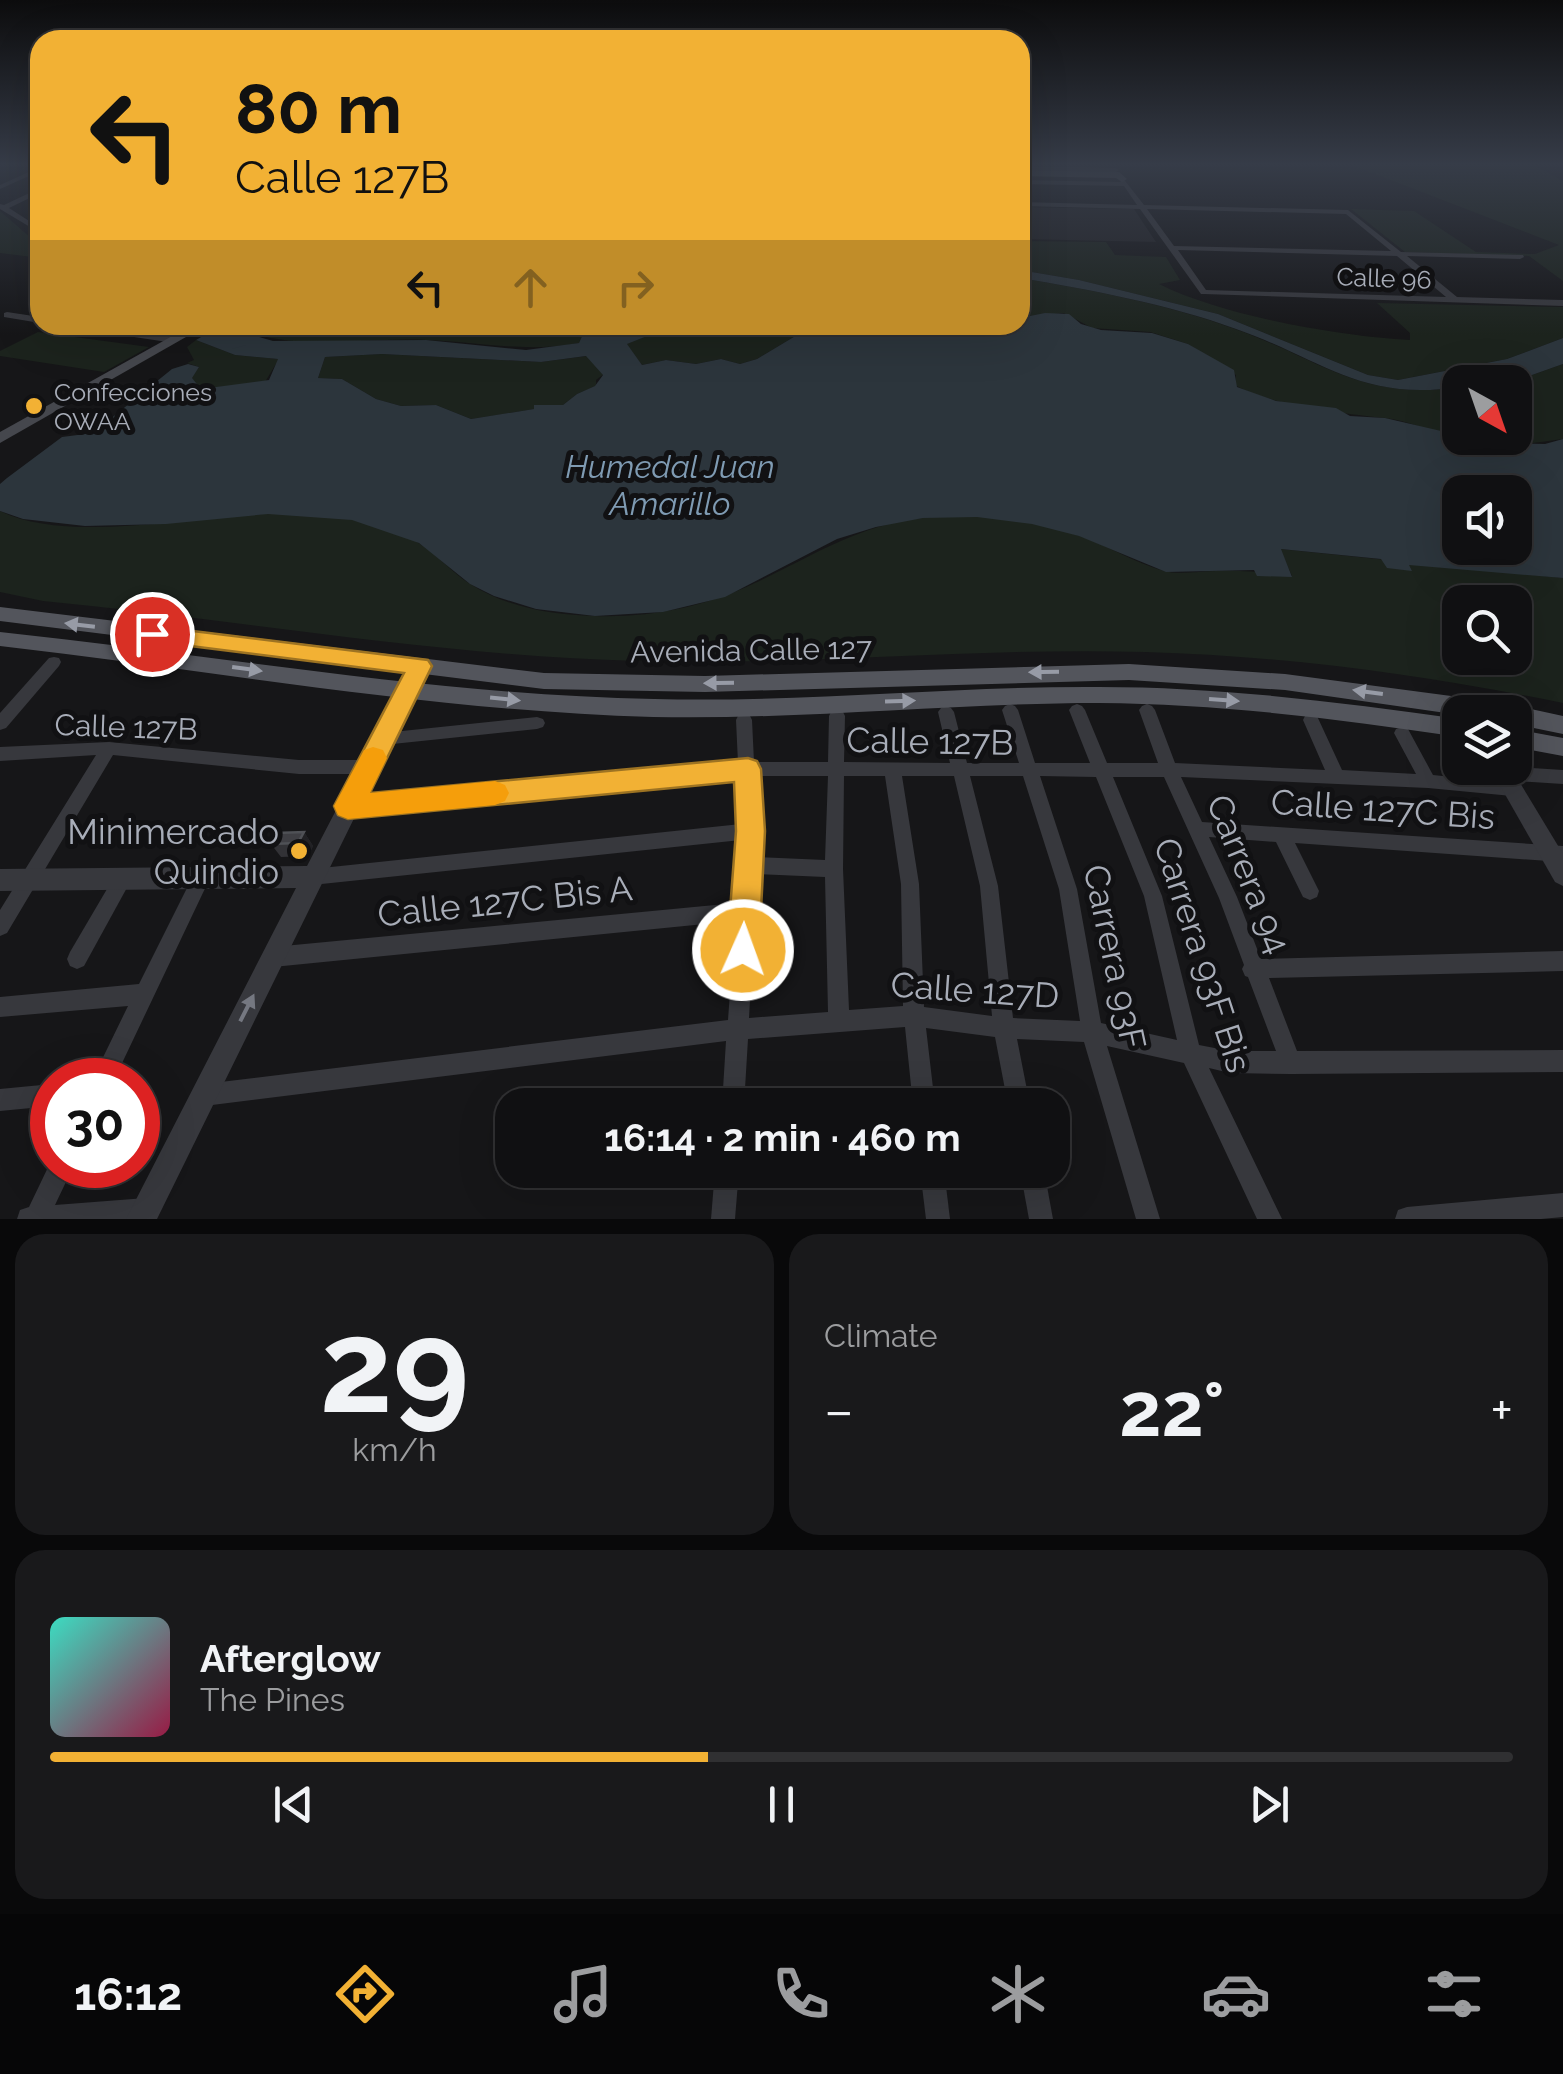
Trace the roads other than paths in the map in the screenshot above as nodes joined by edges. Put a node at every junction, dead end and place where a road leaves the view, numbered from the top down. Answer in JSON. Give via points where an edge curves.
{"nodes":[{"id":1,"x":1152,"y":222,"type":"edge"},
{"id":2,"x":1360,"y":222,"type":"edge"},
{"id":3,"x":1170,"y":248,"type":"junction"},
{"id":4,"x":1399,"y":254,"type":"junction"},
{"id":5,"x":1520,"y":257,"type":"dead end"},
{"id":6,"x":1456,"y":300,"type":"junction"},
{"id":7,"x":1563,"y":304,"type":"edge"},
{"id":8,"x":7,"y":315,"type":"dead end"},
{"id":9,"x":30,"y":318,"type":"edge"},
{"id":10,"x":148,"y":335,"type":"edge"},
{"id":11,"x":184,"y":335,"type":"edge"},
{"id":12,"x":177,"y":339,"type":"junction"},
{"id":13,"x":0,"y":438,"type":"edge"},
{"id":14,"x":0,"y":614,"type":"edge"},
{"id":15,"x":0,"y":639,"type":"edge"},
{"id":16,"x":54,"y":662,"type":"dead end"},
{"id":17,"x":420,"y":666,"type":"junction"},
{"id":18,"x":408,"y":689,"type":"junction"},
{"id":19,"x":1010,"y":710,"type":"dead end"},
{"id":20,"x":1076,"y":710,"type":"dead end"},
{"id":21,"x":1147,"y":710,"type":"dead end"},
{"id":22,"x":946,"y":712,"type":"dead end"},
{"id":23,"x":1442,"y":712,"type":"edge"},
{"id":24,"x":1442,"y":715,"type":"edge"},
{"id":25,"x":837,"y":716,"type":"dead end"},
{"id":26,"x":1532,"y":719,"type":"edge"},
{"id":27,"x":744,"y":720,"type":"dead end"},
{"id":28,"x":1311,"y":720,"type":"dead end"},
{"id":29,"x":537,"y":723,"type":"dead end"},
{"id":30,"x":0,"y":724,"type":"edge"},
{"id":31,"x":1563,"y":725,"type":"edge"},
{"id":32,"x":1402,"y":733,"type":"dead end"},
{"id":33,"x":383,"y":739,"type":"junction"},
{"id":34,"x":1532,"y":742,"type":"edge"},
{"id":35,"x":109,"y":748,"type":"junction"},
{"id":36,"x":1563,"y":748,"type":"edge"},
{"id":37,"x":0,"y":754,"type":"edge"},
{"id":38,"x":369,"y":767,"type":"junction"},
{"id":39,"x":748,"y":769,"type":"junction"},
{"id":40,"x":836,"y":770,"type":"junction"},
{"id":41,"x":1169,"y":770,"type":"junction"},
{"id":42,"x":893,"y":771,"type":"junction"},
{"id":43,"x":1103,"y":771,"type":"junction"},
{"id":44,"x":960,"y":772,"type":"junction"},
{"id":45,"x":1030,"y":772,"type":"junction"},
{"id":46,"x":1336,"y":776,"type":"junction"},
{"id":47,"x":1532,"y":777,"type":"edge"},
{"id":48,"x":1563,"y":778,"type":"edge"},
{"id":49,"x":1442,"y":780,"type":"edge"},
{"id":50,"x":1428,"y":781,"type":"junction"},
{"id":51,"x":1510,"y":785,"type":"edge"},
{"id":52,"x":348,"y":806,"type":"junction"},
{"id":53,"x":1198,"y":829,"type":"junction"},
{"id":54,"x":750,"y":831,"type":"junction"},
{"id":55,"x":1281,"y":835,"type":"junction"},
{"id":56,"x":1556,"y":853,"type":"edge"},
{"id":57,"x":748,"y":866,"type":"junction"},
{"id":58,"x":834,"y":869,"type":"junction"},
{"id":59,"x":1563,"y":874,"type":"edge"},
{"id":60,"x":30,"y":877,"type":"junction"},
{"id":61,"x":312,"y":877,"type":"junction"},
{"id":62,"x":123,"y":878,"type":"junction"},
{"id":63,"x":201,"y":878,"type":"junction"},
{"id":64,"x":0,"y":880,"type":"edge"},
{"id":65,"x":1310,"y":891,"type":"dead end"},
{"id":66,"x":744,"y":910,"type":"junction"},
{"id":67,"x":0,"y":927,"type":"edge"},
{"id":68,"x":273,"y":956,"type":"junction"},
{"id":69,"x":78,"y":960,"type":"dead end"},
{"id":70,"x":1563,"y":961,"type":"edge"},
{"id":71,"x":1252,"y":968,"type":"junction"},
{"id":72,"x":145,"y":994,"type":"junction"},
{"id":73,"x":0,"y":1007,"type":"edge"},
{"id":74,"x":914,"y":1016,"type":"junction"},
{"id":75,"x":839,"y":1022,"type":"junction"},
{"id":76,"x":1004,"y":1028,"type":"junction"},
{"id":77,"x":740,"y":1029,"type":"junction"},
{"id":78,"x":1092,"y":1032,"type":"junction"},
{"id":79,"x":1191,"y":1054,"type":"junction"},
{"id":80,"x":114,"y":1058,"type":"edge"},
{"id":81,"x":1563,"y":1061,"type":"edge"},
{"id":82,"x":1291,"y":1064,"type":"junction"},
{"id":83,"x":735,"y":1088,"type":"edge"},
{"id":84,"x":922,"y":1088,"type":"edge"},
{"id":85,"x":1016,"y":1088,"type":"edge"},
{"id":86,"x":204,"y":1095,"type":"junction"},
{"id":87,"x":30,"y":1097,"type":"edge"},
{"id":88,"x":0,"y":1100,"type":"edge"},
{"id":89,"x":50,"y":1188,"type":"edge"},
{"id":90,"x":725,"y":1188,"type":"edge"},
{"id":91,"x":934,"y":1188,"type":"edge"},
{"id":92,"x":1035,"y":1188,"type":"edge"},
{"id":93,"x":1563,"y":1206,"type":"edge"},
{"id":94,"x":144,"y":1215,"type":"edge"},
{"id":95,"x":33,"y":1219,"type":"edge"},
{"id":96,"x":722,"y":1219,"type":"edge"},
{"id":97,"x":938,"y":1219,"type":"edge"},
{"id":98,"x":1041,"y":1219,"type":"edge"},
{"id":99,"x":1148,"y":1219,"type":"edge"},
{"id":100,"x":1270,"y":1219,"type":"edge"},
{"id":101,"x":1407,"y":1219,"type":"edge"}],
"edges":[{"from":1,"to":3,"type":"street"},
{"from":2,"to":4,"type":"street"},
{"from":3,"to":4,"type":"street"},
{"from":3,"to":6,"type":"street","name":"Calle 96","via":[[1204,292]]},
{"from":4,"to":5,"type":"street"},
{"from":4,"to":6,"type":"street"},
{"from":6,"to":7,"type":"street","name":"Calle 96"},
{"from":8,"to":9,"type":"street"},
{"from":10,"to":12,"type":"street"},
{"from":11,"to":12,"type":"main road"},
{"from":12,"to":13,"type":"main road"},
{"from":17,"to":14,"type":"main road","name":"Avenida Calle 127","one_way":true},
{"from":15,"to":18,"type":"main road","name":"Avenida Calle 127","one_way":true},
{"from":16,"to":30,"type":"street"},
{"from":17,"to":18,"type":"street"},
{"from":23,"to":17,"type":"main road","name":"Avenida Calle 127","one_way":true,"via":[[1286,682],[1130,672],[651,684],[544,681]]},
{"from":18,"to":24,"type":"main road","name":"Avenida Calle 127","one_way":true,"via":[[652,708],[1070,696]]},
{"from":18,"to":33,"type":"street"},
{"from":19,"to":45,"type":"street","name":"Carrera 93F"},
{"from":20,"to":43,"type":"street","name":"Carrera 93F Bis"},
{"from":21,"to":41,"type":"street","name":"Carrera 94"},
{"from":22,"to":44,"type":"street"},
{"from":25,"to":40,"type":"street"},
{"from":26,"to":31,"type":"main road"},
{"from":27,"to":39,"type":"street"},
{"from":28,"to":46,"type":"street"},
{"from":29,"to":33,"type":"street"},
{"from":32,"to":50,"type":"street"},
{"from":33,"to":38,"type":"street"},
{"from":34,"to":36,"type":"main road"},
{"from":35,"to":37,"type":"street","name":"Calle 127B"},
{"from":35,"to":38,"type":"street","name":"Calle 127B","via":[[299,767]]},
{"from":35,"to":60,"type":"street"},
{"from":38,"to":52,"type":"street"},
{"from":39,"to":40,"type":"street","name":"Calle 127B"},
{"from":39,"to":52,"type":"street","name":"Calle 127B"},
{"from":39,"to":54,"type":"street"},
{"from":40,"to":42,"type":"street","name":"Calle 127B"},
{"from":40,"to":58,"type":"street"},
{"from":41,"to":43,"type":"street","name":"Calle 127B"},
{"from":41,"to":46,"type":"street","name":"Calle 127B"},
{"from":41,"to":53,"type":"street","name":"Carrera 94"},
{"from":42,"to":44,"type":"street","name":"Calle 127B"},
{"from":42,"to":74,"type":"street","via":[[910,884]]},
{"from":43,"to":45,"type":"street","name":"Calle 127B"},
{"from":43,"to":79,"type":"street","name":"Carrera 93F Bis","via":[[1153,896]]},
{"from":44,"to":45,"type":"street","name":"Calle 127B"},
{"from":44,"to":76,"type":"street","via":[[990,886]]},
{"from":45,"to":78,"type":"street","name":"Carrera 93F","via":[[1068,888]]},
{"from":46,"to":50,"type":"street","name":"Calle 127B"},
{"from":47,"to":48,"type":"street","name":"Calle 127B"},
{"from":49,"to":50,"type":"street","name":"Calle 127B"},
{"from":51,"to":56,"type":"street"},
{"from":52,"to":61,"type":"street"},
{"from":53,"to":55,"type":"street","name":"Calle 127C Bis"},
{"from":53,"to":71,"type":"street","name":"Carrera 94"},
{"from":54,"to":57,"type":"street"},
{"from":54,"to":61,"type":"street"},
{"from":55,"to":56,"type":"street","name":"Calle 127C Bis"},
{"from":55,"to":65,"type":"street"},
{"from":56,"to":59,"type":"street"},
{"from":57,"to":58,"type":"street"},
{"from":57,"to":66,"type":"street"},
{"from":58,"to":75,"type":"street"},
{"from":60,"to":62,"type":"street"},
{"from":60,"to":64,"type":"street"},
{"from":60,"to":67,"type":"street"},
{"from":61,"to":63,"type":"street"},
{"from":61,"to":68,"type":"street"},
{"from":62,"to":63,"type":"street"},
{"from":62,"to":69,"type":"street"},
{"from":63,"to":72,"type":"street"},
{"from":66,"to":68,"type":"street","name":"Calle 127C Bis A"},
{"from":66,"to":77,"type":"street"},
{"from":86,"to":68,"type":"street","one_way":true},
{"from":70,"to":71,"type":"street"},
{"from":71,"to":82,"type":"street","name":"Carrera 94"},
{"from":72,"to":73,"type":"street"},
{"from":72,"to":80,"type":"street"},
{"from":74,"to":75,"type":"street","name":"Calle 127D"},
{"from":74,"to":76,"type":"street","name":"Calle 127D"},
{"from":74,"to":84,"type":"street"},
{"from":75,"to":77,"type":"street","name":"Calle 127D"},
{"from":76,"to":78,"type":"street","name":"Calle 127D"},
{"from":76,"to":85,"type":"street"},
{"from":77,"to":83,"type":"street"},
{"from":77,"to":86,"type":"street","name":"Calle 127D"},
{"from":78,"to":79,"type":"street","name":"Calle 127D"},
{"from":78,"to":99,"type":"street","name":"Carrera 93F"},
{"from":79,"to":82,"type":"street","name":"Calle 127D"},
{"from":79,"to":100,"type":"street","name":"Carrera 93F Bis"},
{"from":81,"to":82,"type":"street","name":"Calle 127D"},
{"from":86,"to":94,"type":"street"},
{"from":87,"to":88,"type":"street"},
{"from":89,"to":95,"type":"street"},
{"from":90,"to":96,"type":"street"},
{"from":91,"to":97,"type":"street"},
{"from":92,"to":98,"type":"street"},
{"from":93,"to":101,"type":"street"},
{"from":94,"to":95,"type":"street"}]}
